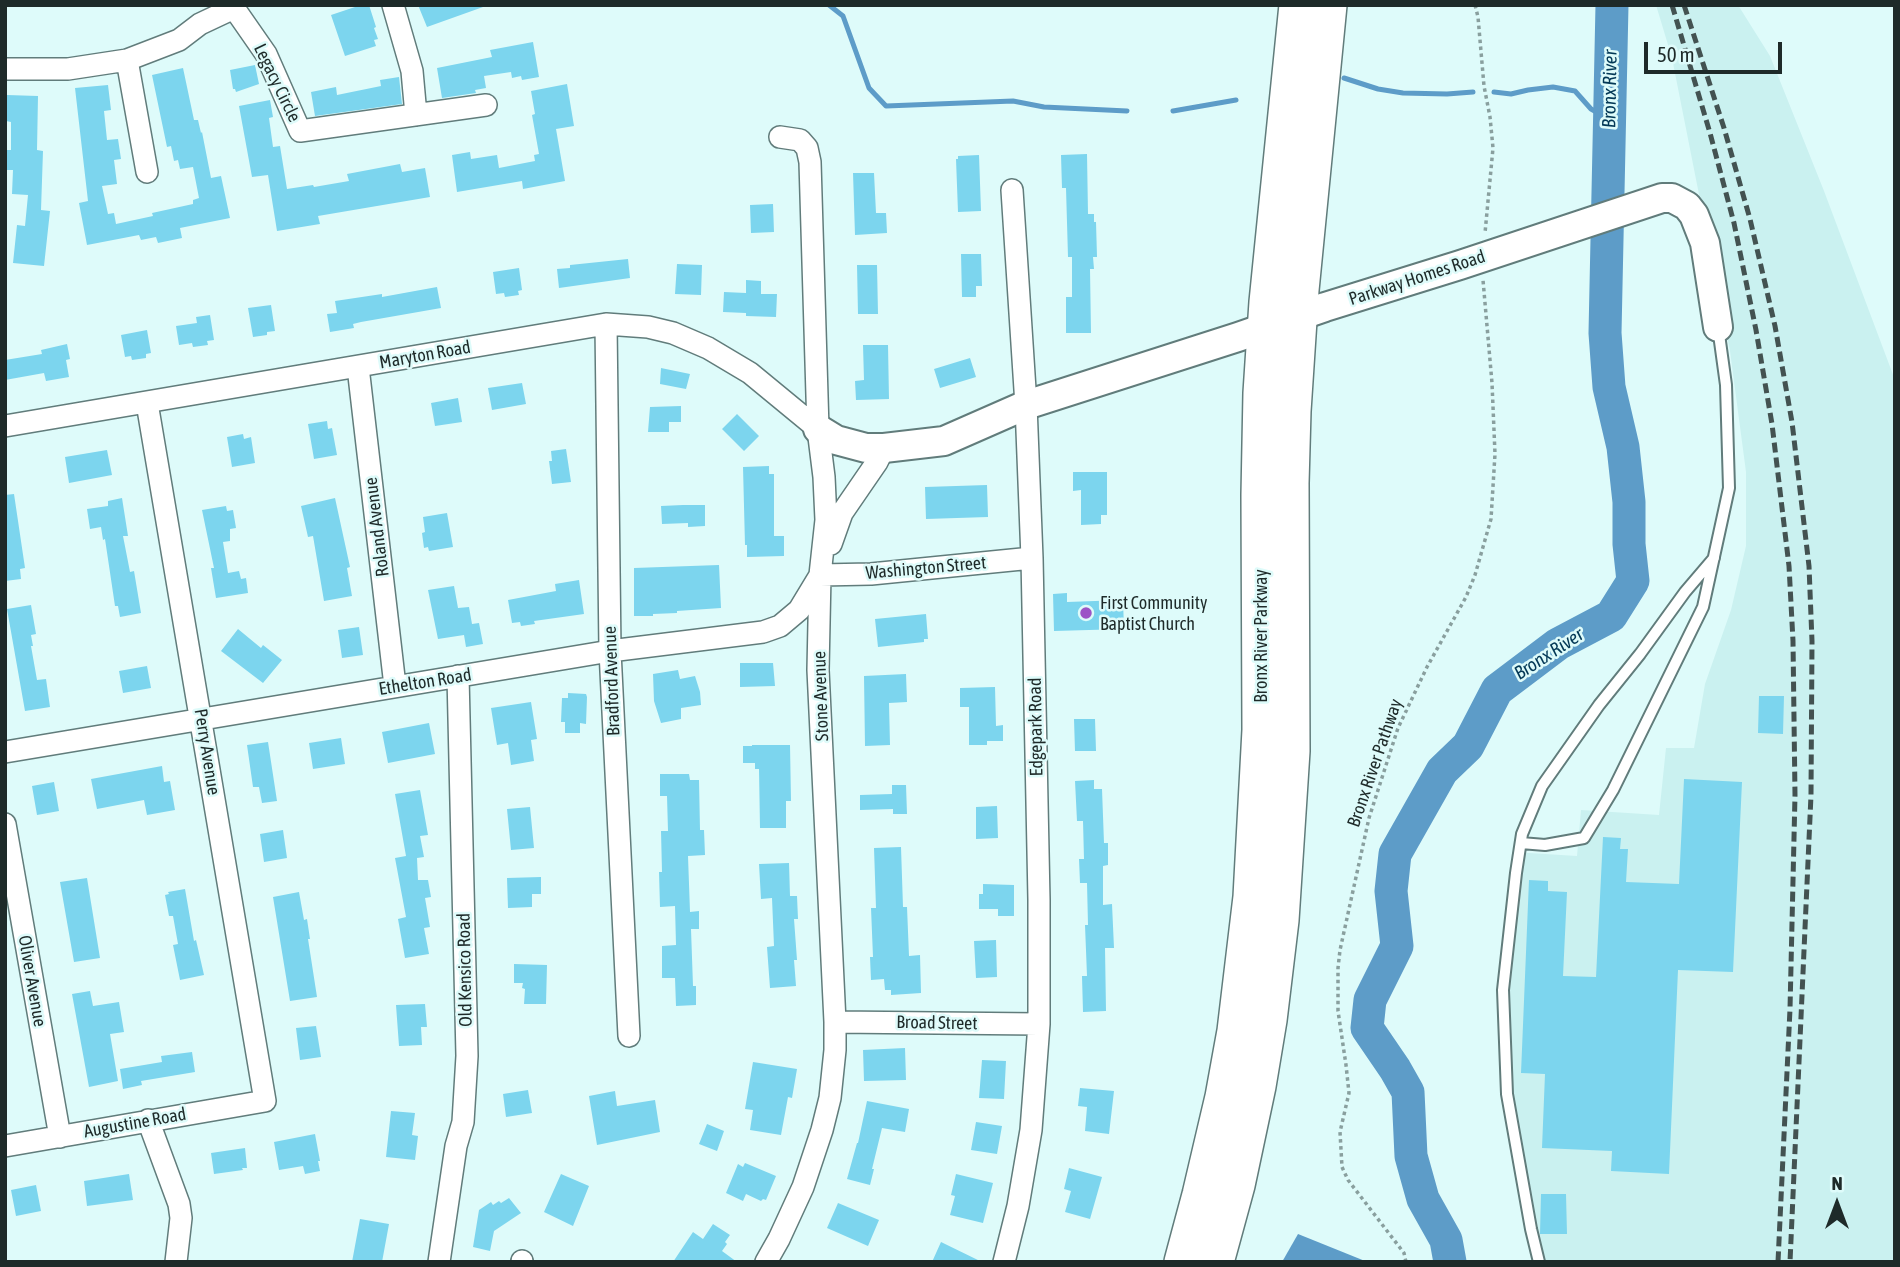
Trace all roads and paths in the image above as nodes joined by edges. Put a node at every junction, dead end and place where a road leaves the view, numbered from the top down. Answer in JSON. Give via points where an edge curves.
{"nodes":[{"id":1,"x":393,"y":5,"type":"edge"},
{"id":2,"x":1298,"y":5,"type":"edge"},
{"id":3,"x":1328,"y":5,"type":"edge"},
{"id":4,"x":1475,"y":5,"type":"edge"},
{"id":5,"x":234,"y":6,"type":"edge"},
{"id":6,"x":127,"y":60,"type":"junction"},
{"id":7,"x":5,"y":69,"type":"edge"},
{"id":8,"x":486,"y":105,"type":"dead end"},
{"id":9,"x":416,"y":116,"type":"junction"},
{"id":10,"x":780,"y":137,"type":"dead end"},
{"id":11,"x":147,"y":172,"type":"dead end"},
{"id":12,"x":1012,"y":190,"type":"dead end"},
{"id":13,"x":1485,"y":235,"type":"dead end"},
{"id":14,"x":1482,"y":274,"type":"dead end"},
{"id":15,"x":1282,"y":322,"type":"junction"},
{"id":16,"x":606,"y":324,"type":"junction"},
{"id":17,"x":1718,"y":327,"type":"joint"},
{"id":18,"x":358,"y":367,"type":"junction"},
{"id":19,"x":147,"y":403,"type":"junction"},
{"id":20,"x":1026,"y":405,"type":"junction"},
{"id":21,"x":5,"y":426,"type":"edge"},
{"id":22,"x":818,"y":429,"type":"junction"},
{"id":23,"x":884,"y":448,"type":"junction"},
{"id":24,"x":1032,"y":558,"type":"junction"},
{"id":25,"x":1714,"y":558,"type":"junction"},
{"id":26,"x":820,"y":575,"type":"junction"},
{"id":27,"x":610,"y":651,"type":"junction"},
{"id":28,"x":458,"y":676,"type":"junction"},
{"id":29,"x":396,"y":686,"type":"junction"},
{"id":30,"x":202,"y":719,"type":"junction"},
{"id":31,"x":5,"y":752,"type":"edge"},
{"id":32,"x":5,"y":824,"type":"edge"},
{"id":33,"x":1521,"y":843,"type":"junction"},
{"id":34,"x":835,"y":1022,"type":"junction"},
{"id":35,"x":1039,"y":1024,"type":"junction"},
{"id":36,"x":629,"y":1036,"type":"dead end"},
{"id":37,"x":265,"y":1101,"type":"joint"},
{"id":38,"x":148,"y":1120,"type":"junction"},
{"id":39,"x":60,"y":1137,"type":"junction"},
{"id":40,"x":5,"y":1146,"type":"edge"},
{"id":41,"x":176,"y":1262,"type":"edge"},
{"id":42,"x":439,"y":1262,"type":"edge"},
{"id":43,"x":766,"y":1262,"type":"edge"},
{"id":44,"x":1004,"y":1262,"type":"edge"},
{"id":45,"x":1183,"y":1262,"type":"edge"},
{"id":46,"x":1214,"y":1262,"type":"edge"},
{"id":47,"x":1406,"y":1262,"type":"edge"},
{"id":48,"x":1539,"y":1262,"type":"edge"}],
"edges":[{"from":1,"to":9,"type":"street","via":[[412,71]]},
{"from":2,"to":15,"type":"highway","name":"Bronx River Parkway"},
{"from":3,"to":15,"type":"highway","name":"Bronx River Parkway"},
{"from":4,"to":13,"type":"path","via":[[1493,148]]},
{"from":5,"to":6,"type":"street","via":[[178,40]]},
{"from":5,"to":9,"type":"street","name":"Legacy Circle","via":[[266,54],[300,131]]},
{"from":6,"to":7,"type":"street","via":[[68,69]]},
{"from":6,"to":11,"type":"street"},
{"from":8,"to":9,"type":"street"},
{"from":10,"to":22,"type":"street","name":"Stone Avenue","via":[[800,141],[810,162]]},
{"from":12,"to":20,"type":"street","name":"Edgepark Road"},
{"from":14,"to":47,"type":"path","name":"Bronx River Pathway","via":[[1495,454],[1491,519],[1475,575],[1398,728],[1369,818],[1338,968],[1338,1011],[1349,1093],[1340,1132],[1342,1167]]},
{"from":15,"to":17,"type":"street","name":"Parkway Homes Road","via":[[1672,198],[1694,215],[1705,243]]},
{"from":15,"to":20,"type":"street","name":"Parkway Homes Road"},
{"from":15,"to":45,"type":"highway","name":"Bronx River Parkway","via":[[1262,404],[1261,741],[1252,897],[1224,1097]]},
{"from":15,"to":46,"type":"highway","name":"Bronx River Parkway","via":[[1290,458],[1291,751],[1282,897],[1257,1086]]},
{"from":16,"to":18,"type":"street","name":"Maryton Road"},
{"from":16,"to":22,"type":"street","name":"Maryton Road","via":[[648,327],[708,348],[750,373]]},
{"from":16,"to":27,"type":"street","name":"Bradford Avenue"},
{"from":17,"to":25,"type":"lane","via":[[1726,385],[1729,488]]},
{"from":18,"to":19,"type":"street","name":"Maryton Road"},
{"from":18,"to":29,"type":"street","name":"Roland Avenue"},
{"from":19,"to":21,"type":"street","name":"Maryton Road"},
{"from":19,"to":30,"type":"street","name":"Perry Avenue"},
{"from":20,"to":23,"type":"street","name":"Parkway Homes Road","via":[[944,441]]},
{"from":20,"to":24,"type":"street","name":"Edgepark Road"},
{"from":22,"to":23,"type":"street","name":"Parkway Homes Road","via":[[836,440]]},
{"from":22,"to":26,"type":"street","name":"Stone Avenue","via":[[826,520]]},
{"from":23,"to":26,"type":"street","via":[[842,513]]},
{"from":24,"to":26,"type":"street","name":"Washington Street"},
{"from":24,"to":35,"type":"street","name":"Edgepark Road"},
{"from":25,"to":33,"type":"lane","via":[[1542,786]]},
{"from":25,"to":33,"type":"lane","via":[[1703,607],[1613,790],[1584,838],[1545,845]]},
{"from":26,"to":27,"type":"street","name":"Ethelton Road","via":[[799,610],[780,626]]},
{"from":26,"to":34,"type":"street","name":"Stone Avenue","via":[[818,670]]},
{"from":27,"to":28,"type":"street","name":"Ethelton Road"},
{"from":27,"to":36,"type":"street","name":"Bradford Avenue"},
{"from":28,"to":29,"type":"street","name":"Ethelton Road"},
{"from":28,"to":42,"type":"street","name":"Old Kensico Road","via":[[467,1056],[463,1122]]},
{"from":29,"to":30,"type":"street","name":"Ethelton Road"},
{"from":30,"to":31,"type":"street","name":"Ethelton Road"},
{"from":30,"to":37,"type":"street","name":"Perry Avenue"},
{"from":32,"to":39,"type":"street","name":"Oliver Avenue"},
{"from":33,"to":48,"type":"lane","via":[[1503,990],[1507,1094]]},
{"from":34,"to":35,"type":"street","name":"Broad Street"},
{"from":34,"to":43,"type":"street","name":"Stone Avenue","via":[[830,1098],[822,1130],[803,1187]]},
{"from":35,"to":44,"type":"street","name":"Edgepark Road","via":[[1031,1130]]},
{"from":37,"to":38,"type":"street","name":"Augustine Road"},
{"from":38,"to":39,"type":"street","name":"Augustine Road"},
{"from":38,"to":41,"type":"street","via":[[181,1219]]},
{"from":39,"to":40,"type":"street","name":"Augustine Road"}]}
